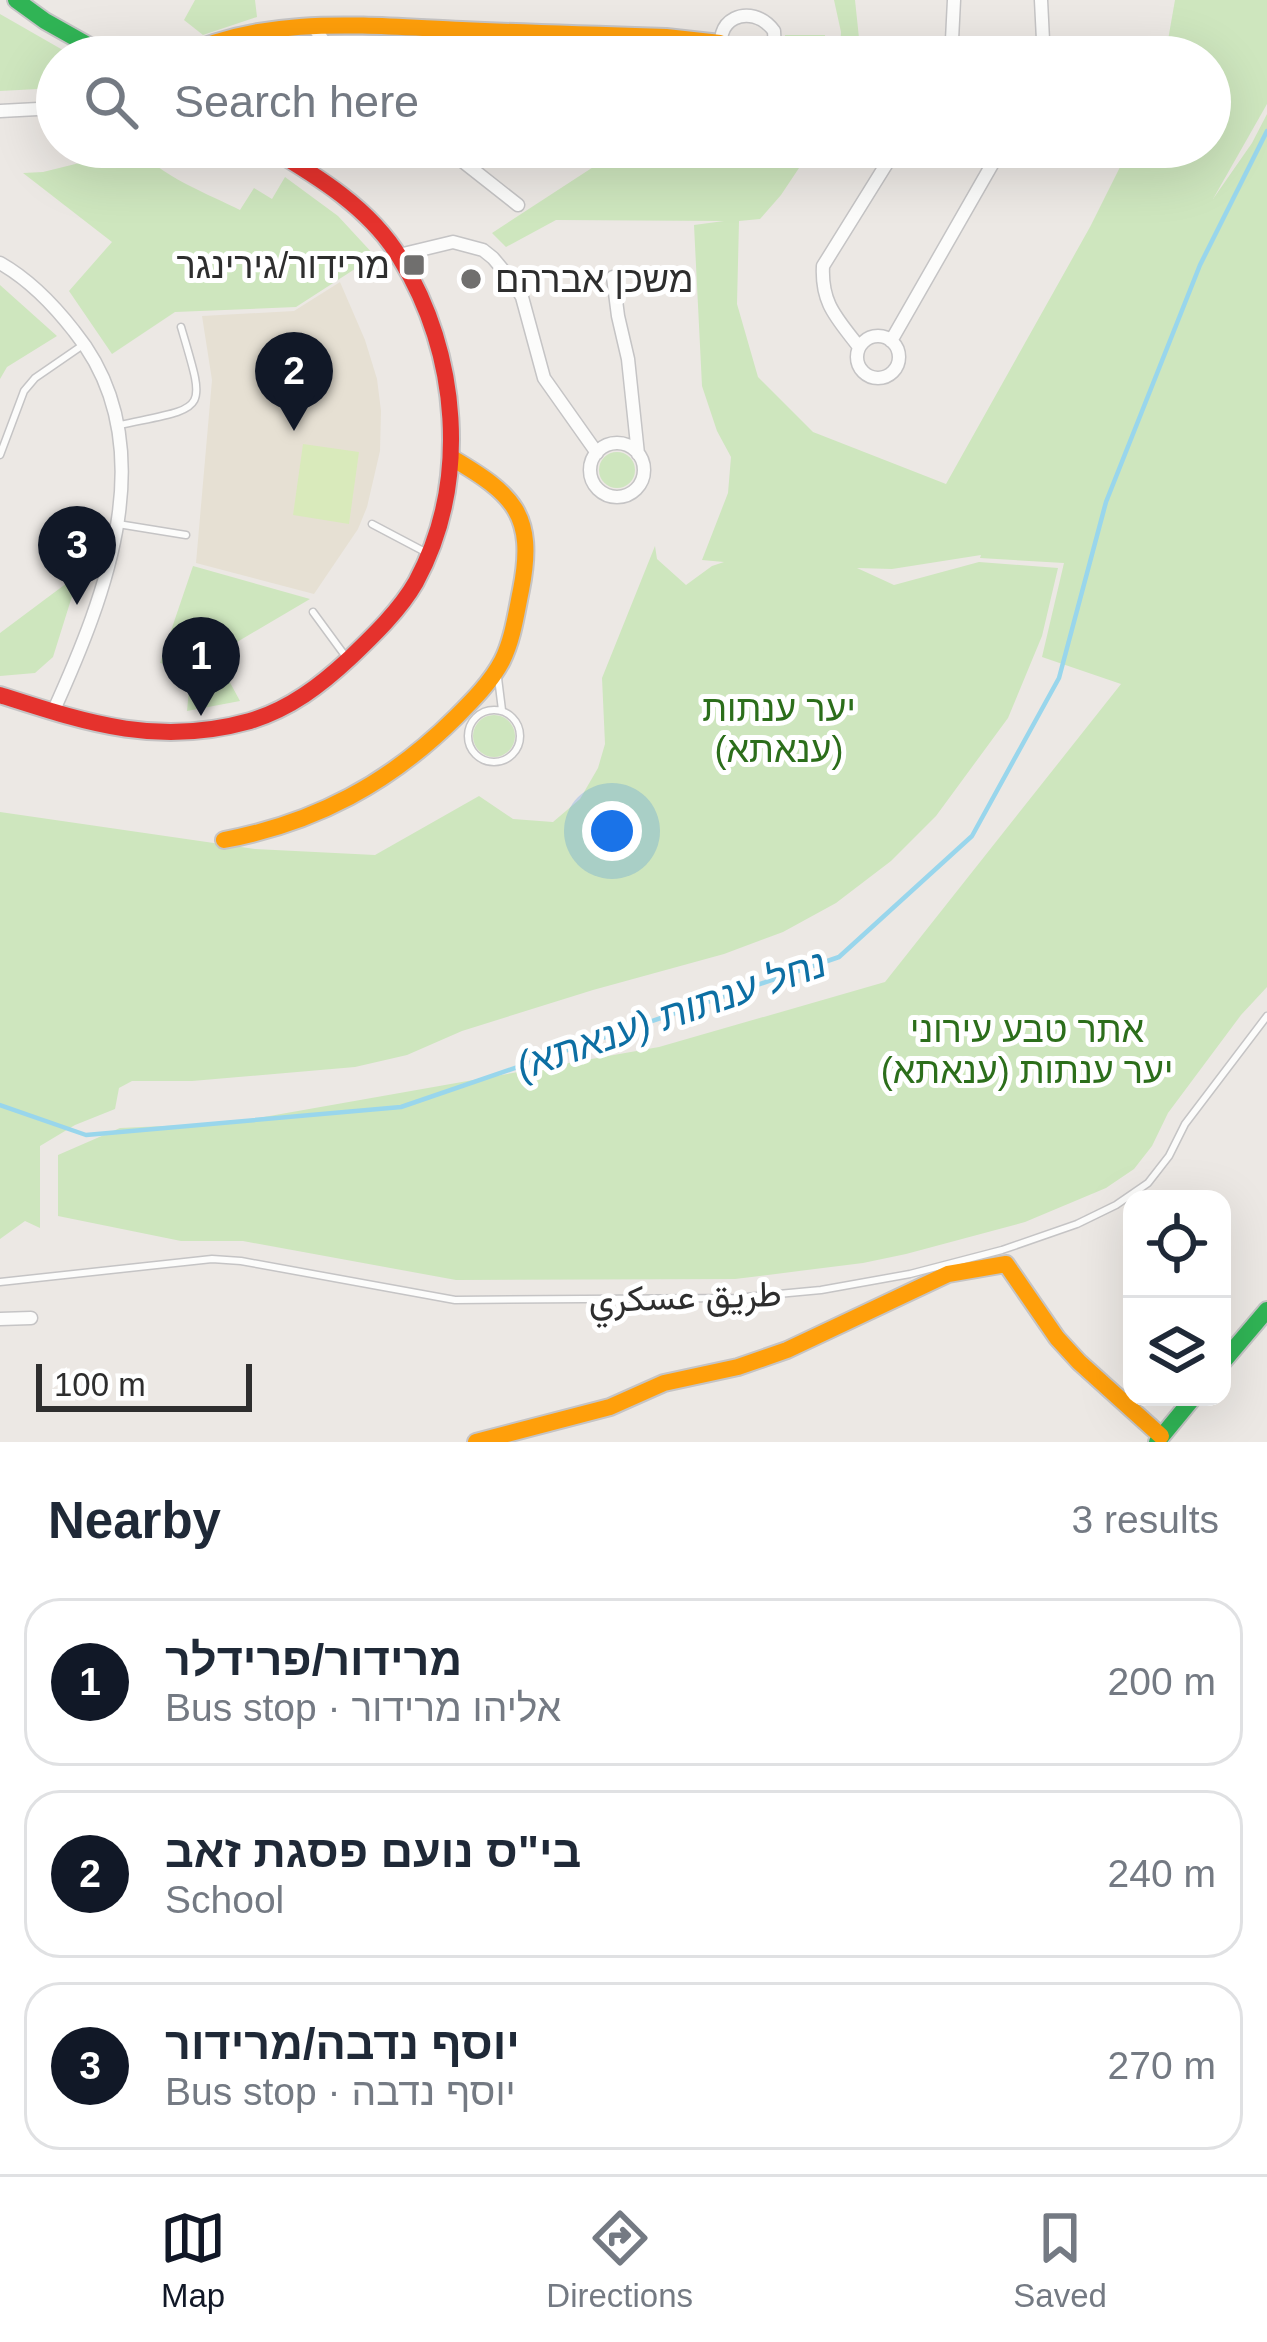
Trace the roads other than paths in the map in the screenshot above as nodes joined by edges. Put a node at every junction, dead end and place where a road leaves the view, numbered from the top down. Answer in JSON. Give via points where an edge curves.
{"nodes":[{"id":1,"x":16,"y":0,"type":"edge"},
{"id":2,"x":954,"y":0,"type":"edge"},
{"id":3,"x":1041,"y":0,"type":"edge"},
{"id":4,"x":313,"y":26,"type":"junction"},
{"id":5,"x":497,"y":31,"type":"junction"},
{"id":6,"x":72,"y":36,"type":"edge"},
{"id":7,"x":240,"y":36,"type":"edge"},
{"id":8,"x":320,"y":36,"type":"edge"},
{"id":9,"x":501,"y":36,"type":"edge"},
{"id":10,"x":639,"y":36,"type":"edge"},
{"id":11,"x":724,"y":36,"type":"edge"},
{"id":12,"x":774,"y":36,"type":"edge"},
{"id":13,"x":952,"y":36,"type":"edge"},
{"id":14,"x":1043,"y":36,"type":"edge"},
{"id":15,"x":36,"y":109,"type":"edge"},
{"id":16,"x":0,"y":111,"type":"edge"},
{"id":17,"x":300,"y":168,"type":"edge"},
{"id":18,"x":471,"y":168,"type":"edge"},
{"id":19,"x":884,"y":168,"type":"edge"},
{"id":20,"x":990,"y":168,"type":"edge"},
{"id":21,"x":518,"y":205,"type":"dead end"},
{"id":22,"x":399,"y":255,"type":"junction"},
{"id":23,"x":0,"y":263,"type":"edge"},
{"id":24,"x":613,"y":277,"type":"dead end"},
{"id":25,"x":181,"y":327,"type":"dead end"},
{"id":26,"x":891,"y":340,"type":"junction"},
{"id":27,"x":84,"y":344,"type":"junction"},
{"id":28,"x":859,"y":347,"type":"junction"},
{"id":29,"x":119,"y":425,"type":"junction"},
{"id":30,"x":597,"y":453,"type":"junction"},
{"id":31,"x":638,"y":454,"type":"junction"},
{"id":32,"x":0,"y":455,"type":"edge"},
{"id":33,"x":452,"y":458,"type":"junction"},
{"id":34,"x":117,"y":524,"type":"junction"},
{"id":35,"x":372,"y":524,"type":"dead end"},
{"id":36,"x":186,"y":535,"type":"dead end"},
{"id":37,"x":429,"y":554,"type":"junction"},
{"id":38,"x":313,"y":612,"type":"dead end"},
{"id":39,"x":348,"y":660,"type":"junction"},
{"id":40,"x":497,"y":670,"type":"junction"},
{"id":41,"x":0,"y":695,"type":"edge"},
{"id":42,"x":502,"y":710,"type":"junction"},
{"id":43,"x":53,"y":712,"type":"junction"},
{"id":44,"x":224,"y":840,"type":"dead end"},
{"id":45,"x":1267,"y":1016,"type":"edge"},
{"id":46,"x":0,"y":1282,"type":"edge"},
{"id":47,"x":1267,"y":1310,"type":"edge"},
{"id":48,"x":0,"y":1318,"type":"edge"},
{"id":49,"x":31,"y":1318,"type":"dead end"},
{"id":50,"x":1231,"y":1352,"type":"edge"},
{"id":51,"x":1186,"y":1406,"type":"edge"},
{"id":52,"x":1159,"y":1439,"type":"edge"},
{"id":53,"x":476,"y":1442,"type":"edge"}],
"edges":[{"from":1,"to":6,"type":"street"},
{"from":2,"to":13,"type":"street"},
{"from":3,"to":14,"type":"street"},
{"from":4,"to":5,"type":"street"},
{"from":4,"to":7,"type":"street"},
{"from":4,"to":8,"type":"street"},
{"from":5,"to":9,"type":"street"},
{"from":5,"to":10,"type":"street"},
{"from":11,"to":12,"type":"street","via":[[730,20],[748,14],[760,16]]},
{"from":15,"to":16,"type":"street"},
{"from":17,"to":22,"type":"street","via":[[339,193]]},
{"from":18,"to":21,"type":"street"},
{"from":19,"to":28,"type":"street","via":[[823,266],[827,305]]},
{"from":20,"to":26,"type":"street"},
{"from":22,"to":30,"type":"street","via":[[452,242],[493,258],[522,297],[544,378]]},
{"from":22,"to":33,"type":"street","via":[[443,370]]},
{"from":23,"to":27,"type":"street","via":[[49,300]]},
{"from":24,"to":31,"type":"street"},
{"from":25,"to":29,"type":"lane","via":[[196,401]]},
{"from":26,"to":28,"type":"street","via":[[872,337]]},
{"from":26,"to":28,"type":"street","via":[[899,361],[884,377],[860,368]]},
{"from":27,"to":29,"type":"street"},
{"from":27,"to":32,"type":"lane","via":[[23,392]]},
{"from":29,"to":34,"type":"street"},
{"from":30,"to":31,"type":"street","via":[[613,444]]},
{"from":30,"to":31,"type":"street","via":[[592,480],[612,497],[638,487]]},
{"from":33,"to":37,"type":"street"},
{"from":33,"to":40,"type":"street","via":[[509,498],[523,523],[523,581]]},
{"from":34,"to":36,"type":"lane"},
{"from":34,"to":43,"type":"street"},
{"from":35,"to":37,"type":"lane"},
{"from":37,"to":39,"type":"street","via":[[401,603]]},
{"from":38,"to":39,"type":"lane"},
{"from":39,"to":43,"type":"street","via":[[290,705],[236,724],[134,730]]},
{"from":40,"to":42,"type":"lane"},
{"from":40,"to":44,"type":"street","via":[[438,737],[383,780],[282,829]]},
{"from":41,"to":43,"type":"street"},
{"from":42,"to":42,"type":"lane","via":[[477,715],[467,734],[472,751],[488,762],[510,757],[521,739]]},
{"from":45,"to":46,"type":"lane","name":"طريق عسكري","via":[[1148,1183],[1077,1223],[910,1274],[694,1299],[455,1300],[212,1259]]},
{"from":47,"to":50,"type":"street"},
{"from":48,"to":49,"type":"street"},
{"from":51,"to":52,"type":"street"},
{"from":52,"to":53,"type":"street","via":[[1057,1338],[1006,1264],[948,1274],[754,1362]]}]}
